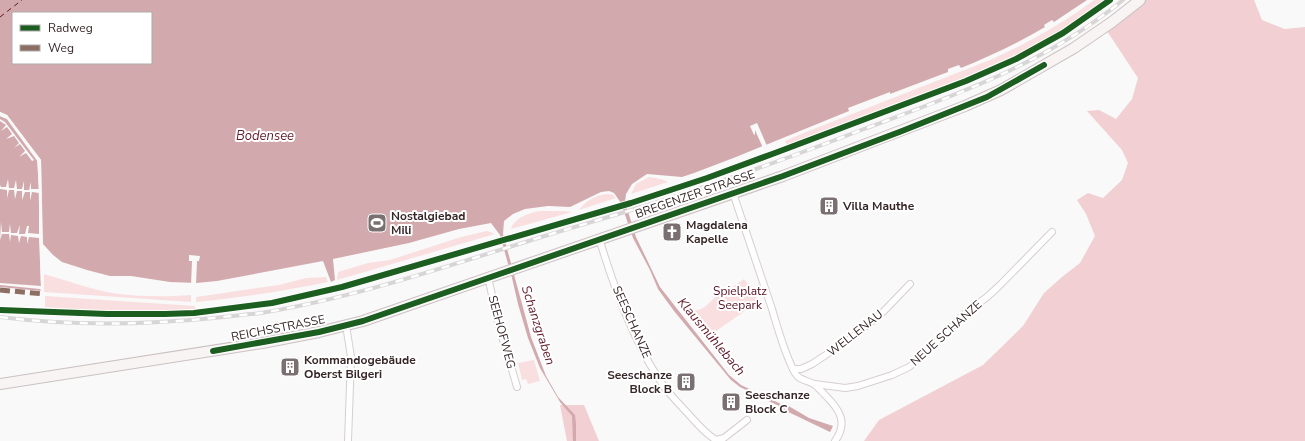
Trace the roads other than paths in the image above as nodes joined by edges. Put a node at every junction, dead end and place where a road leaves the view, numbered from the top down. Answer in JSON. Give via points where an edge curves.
{"nodes":[{"id":1,"x":1140,"y":0,"type":"edge"},
{"id":2,"x":733,"y":193,"type":"junction"},
{"id":3,"x":1052,"y":232,"type":"dead end"},
{"id":4,"x":600,"y":238,"type":"junction"},
{"id":5,"x":488,"y":278,"type":"junction"},
{"id":6,"x":910,"y":284,"type":"dead end"},
{"id":7,"x":346,"y":325,"type":"junction"},
{"id":8,"x":793,"y":369,"type":"junction"},
{"id":9,"x":0,"y":384,"type":"edge"},
{"id":10,"x":814,"y":384,"type":"junction"},
{"id":11,"x":517,"y":387,"type":"dead end"},
{"id":12,"x":747,"y":420,"type":"dead end"},
{"id":13,"x":348,"y":441,"type":"edge"},
{"id":14,"x":835,"y":441,"type":"edge"}],
"edges":[{"from":1,"to":2,"type":"main road","name":"BREGENZER STRASSE","via":[[1080,44],[987,97]]},
{"from":2,"to":4,"type":"main road","name":"BREGENZER STRASSE"},
{"from":2,"to":8,"type":"street"},
{"from":3,"to":10,"type":"street","name":"NEUE SCHANZE","via":[[999,286],[963,315],[909,367],[858,386],[845,388]]},
{"from":4,"to":5,"type":"main road","name":"BREGENZER STRASSE"},
{"from":4,"to":12,"type":"street","name":"SEESCHANZE","via":[[633,330],[666,388],[716,440],[724,438]]},
{"from":5,"to":7,"type":"main road","name":"BREGENZER STRASSE"},
{"from":5,"to":11,"type":"street","name":"SEEHOFWEG"},
{"from":6,"to":8,"type":"street","name":"WELLENAU","via":[[883,312],[850,339],[812,364],[802,369]]},
{"from":7,"to":9,"type":"main road","name":"REICHSSTRASSE","via":[[249,346]]},
{"from":7,"to":13,"type":"street","via":[[350,357]]},
{"from":8,"to":10,"type":"street","via":[[799,378]]},
{"from":10,"to":14,"type":"street","via":[[839,412],[842,428]]}]}
